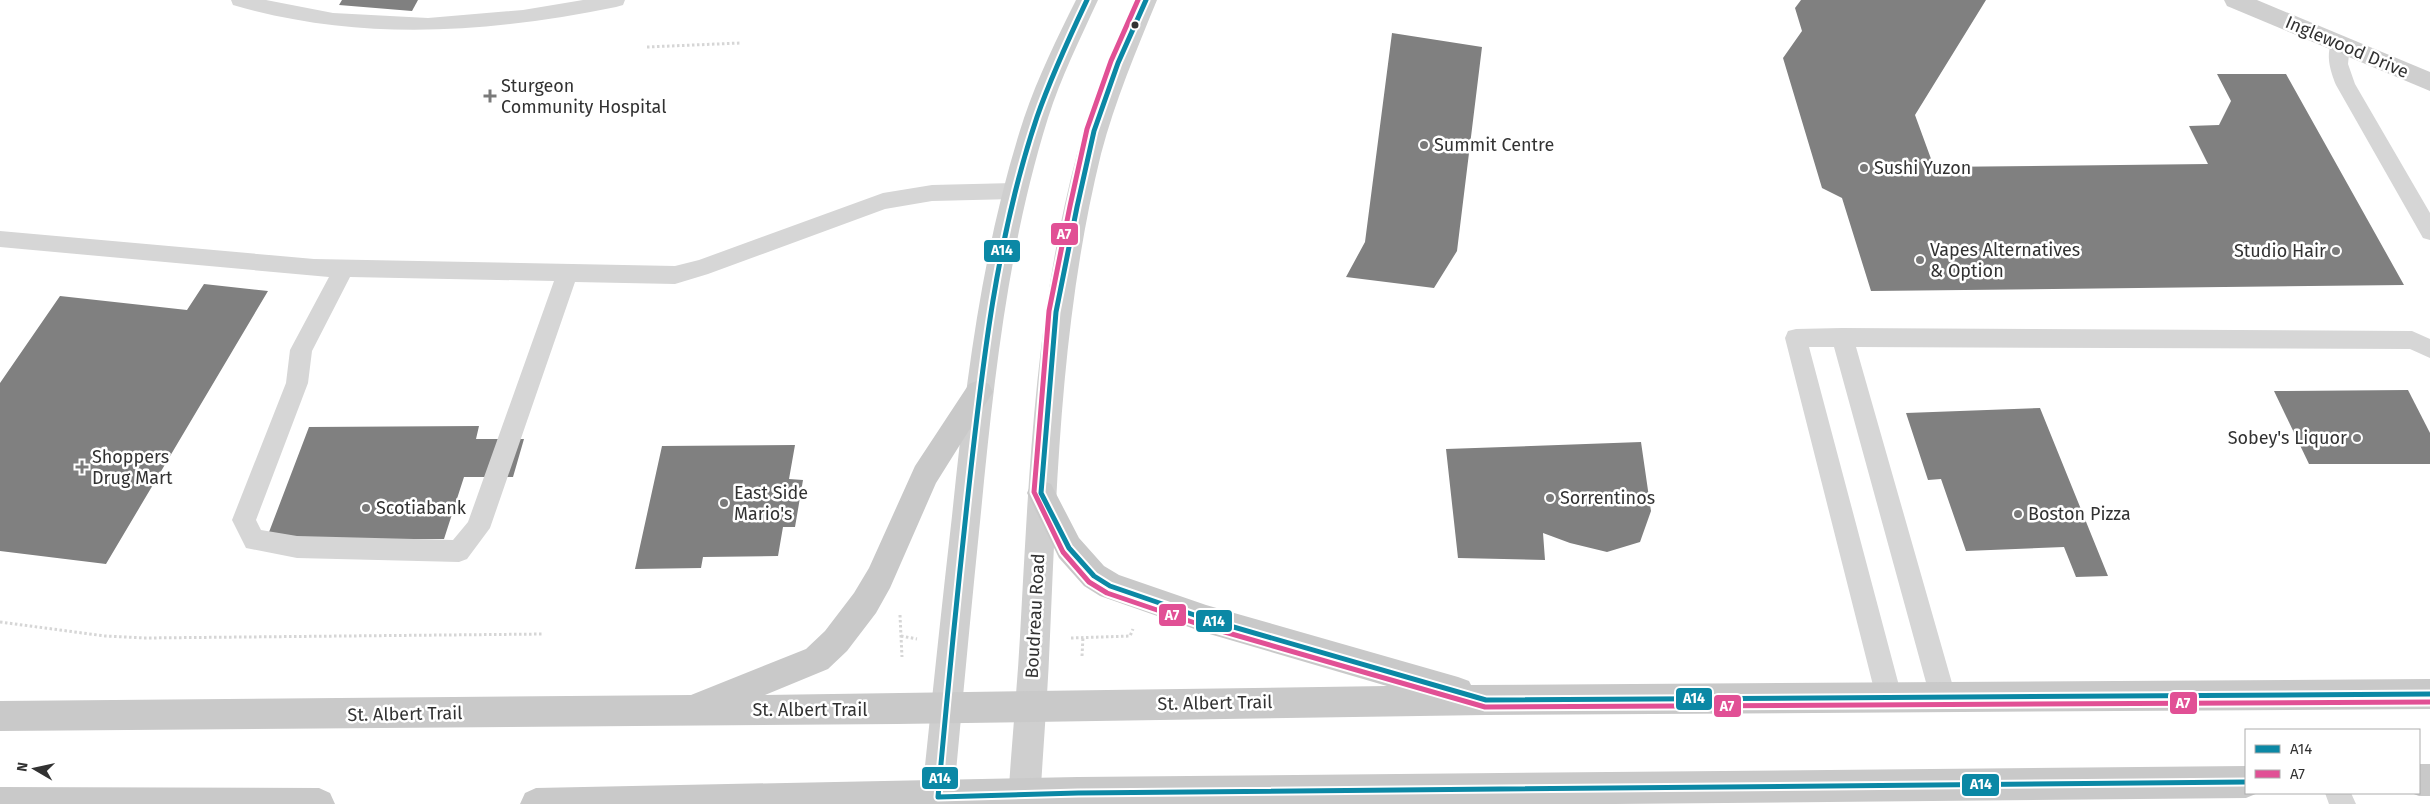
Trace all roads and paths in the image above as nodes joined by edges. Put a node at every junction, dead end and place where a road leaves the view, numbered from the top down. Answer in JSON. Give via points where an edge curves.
{"nodes":[{"id":1,"x":240,"y":0,"type":"edge"},
{"id":2,"x":616,"y":0,"type":"edge"},
{"id":3,"x":1087,"y":0,"type":"edge"},
{"id":4,"x":1146,"y":0,"type":"edge"},
{"id":5,"x":2235,"y":0,"type":"edge"},
{"id":6,"x":740,"y":43,"type":"dead end"},
{"id":7,"x":2340,"y":44,"type":"junction"},
{"id":8,"x":647,"y":48,"type":"dead end"},
{"id":9,"x":2430,"y":82,"type":"edge"},
{"id":10,"x":1014,"y":191,"type":"junction"},
{"id":11,"x":2430,"y":232,"type":"edge"},
{"id":12,"x":0,"y":239,"type":"edge"},
{"id":13,"x":344,"y":269,"type":"junction"},
{"id":14,"x":567,"y":275,"type":"junction"},
{"id":15,"x":1842,"y":337,"type":"junction"},
{"id":16,"x":2430,"y":349,"type":"edge"},
{"id":17,"x":979,"y":392,"type":"junction"},
{"id":18,"x":1041,"y":493,"type":"junction"},
{"id":19,"x":900,"y":606,"type":"dead end"},
{"id":20,"x":0,"y":622,"type":"edge"},
{"id":21,"x":1136,"y":622,"type":"dead end"},
{"id":22,"x":544,"y":634,"type":"dead end"},
{"id":23,"x":901,"y":636,"type":"junction"},
{"id":24,"x":1063,"y":638,"type":"dead end"},
{"id":25,"x":1083,"y":638,"type":"junction"},
{"id":26,"x":923,"y":640,"type":"dead end"},
{"id":27,"x":1082,"y":656,"type":"dead end"},
{"id":28,"x":902,"y":657,"type":"dead end"},
{"id":29,"x":2430,"y":694,"type":"edge"},
{"id":30,"x":1889,"y":697,"type":"junction"},
{"id":31,"x":1943,"y":697,"type":"junction"},
{"id":32,"x":1486,"y":700,"type":"junction"},
{"id":33,"x":1030,"y":706,"type":"junction"},
{"id":34,"x":946,"y":708,"type":"junction"},
{"id":35,"x":689,"y":711,"type":"junction"},
{"id":36,"x":0,"y":716,"type":"edge"},
{"id":37,"x":2245,"y":782,"type":"edge"},
{"id":38,"x":2017,"y":795,"type":"edge"},
{"id":39,"x":1692,"y":796,"type":"edge"},
{"id":40,"x":1253,"y":798,"type":"edge"},
{"id":41,"x":1024,"y":799,"type":"edge"},
{"id":42,"x":937,"y":800,"type":"edge"},
{"id":43,"x":0,"y":803,"type":"edge"},
{"id":44,"x":193,"y":803,"type":"edge"},
{"id":45,"x":318,"y":804,"type":"edge"},
{"id":46,"x":536,"y":804,"type":"edge"}],
"edges":[{"from":1,"to":2,"type":"lane","via":[[321,18],[387,24],[437,24],[538,15]]},
{"from":3,"to":10,"type":"main road","via":[[1047,88]]},
{"from":4,"to":18,"type":"main road","name":"Boudreau Road","via":[[1118,63],[1094,131],[1076,207],[1056,312]]},
{"from":5,"to":7,"type":"main road","name":"Inglewood Drive"},
{"from":6,"to":8,"type":"path"},
{"from":7,"to":9,"type":"main road","name":"Inglewood Drive"},
{"from":7,"to":11,"type":"lane","via":[[2337,58],[2346,85]]},
{"from":10,"to":14,"type":"lane","via":[[950,190],[911,194],[675,275]]},
{"from":10,"to":17,"type":"main road","via":[[999,257]]},
{"from":12,"to":13,"type":"lane"},
{"from":13,"to":14,"type":"lane"},
{"from":13,"to":14,"type":"lane","via":[[301,350],[297,383],[244,520],[254,540],[297,547],[459,551],[478,528]]},
{"from":15,"to":16,"type":"lane","via":[[2412,340]]},
{"from":15,"to":30,"type":"lane","via":[[1796,338]]},
{"from":15,"to":31,"type":"lane"},
{"from":17,"to":34,"type":"main road"},
{"from":17,"to":35,"type":"main road","via":[[925,475],[866,603],[836,641],[817,659]]},
{"from":18,"to":32,"type":"main road","via":[[1069,548],[1094,576],[1110,586],[1216,622]]},
{"from":18,"to":33,"type":"main road","name":"Boudreau Road"},
{"from":19,"to":23,"type":"path"},
{"from":20,"to":22,"type":"path","via":[[146,638]]},
{"from":21,"to":25,"type":"path","via":[[1130,636]]},
{"from":23,"to":26,"type":"path"},
{"from":23,"to":28,"type":"path"},
{"from":24,"to":25,"type":"path"},
{"from":25,"to":27,"type":"path"},
{"from":29,"to":31,"type":"main road","name":"St. Albert Trail"},
{"from":30,"to":31,"type":"main road","name":"St. Albert Trail"},
{"from":30,"to":32,"type":"main road","name":"St. Albert Trail"},
{"from":32,"to":33,"type":"main road","name":"St. Albert Trail"},
{"from":33,"to":34,"type":"main road","name":"St. Albert Trail"},
{"from":33,"to":41,"type":"main road","name":"Boudreau Road"},
{"from":34,"to":35,"type":"main road","name":"St. Albert Trail"},
{"from":34,"to":42,"type":"main road"},
{"from":35,"to":36,"type":"main road","name":"St. Albert Trail"},
{"from":37,"to":38,"type":"main road"},
{"from":38,"to":39,"type":"main road"},
{"from":39,"to":40,"type":"main road"},
{"from":40,"to":41,"type":"main road"},
{"from":41,"to":42,"type":"main road"},
{"from":42,"to":46,"type":"main road"},
{"from":43,"to":44,"type":"main road"},
{"from":44,"to":45,"type":"main road"}]}
